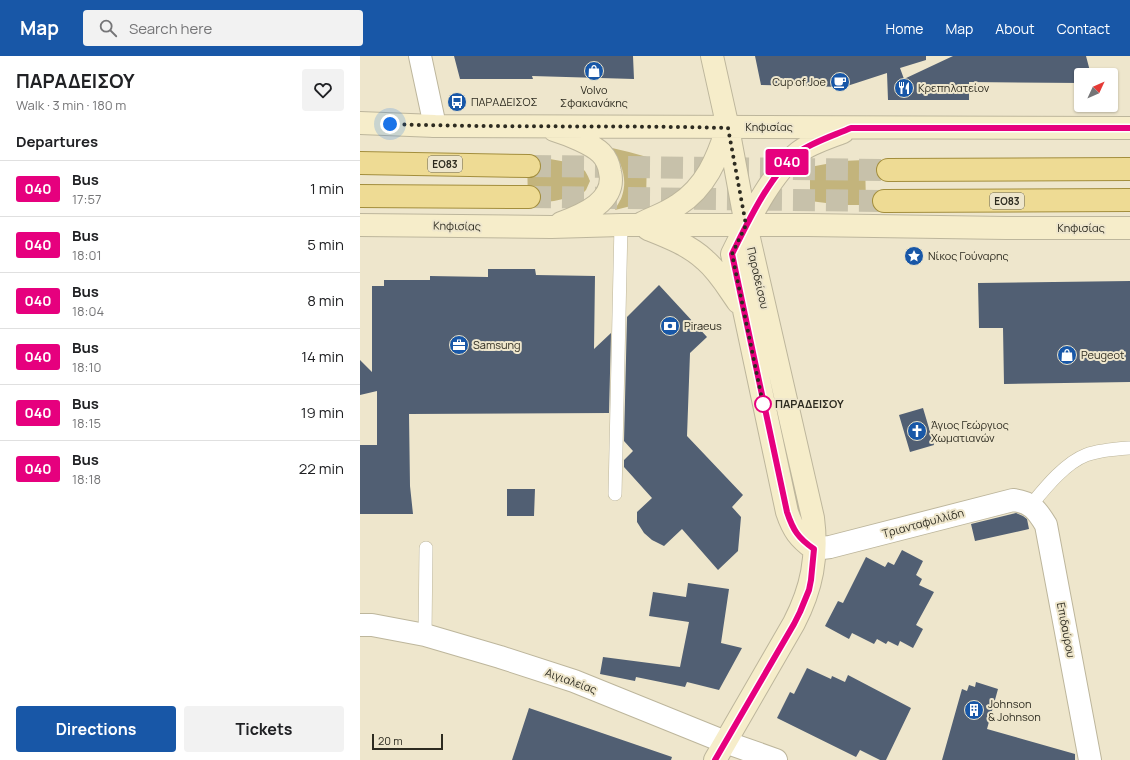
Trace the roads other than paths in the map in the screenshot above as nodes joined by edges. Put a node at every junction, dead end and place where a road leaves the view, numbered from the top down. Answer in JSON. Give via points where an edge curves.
{"nodes":[{"id":1,"x":420,"y":56,"type":"edge"},
{"id":2,"x":712,"y":56,"type":"edge"},
{"id":3,"x":360,"y":123,"type":"edge"},
{"id":4,"x":435,"y":126,"type":"junction"},
{"id":5,"x":544,"y":126,"type":"junction"},
{"id":6,"x":728,"y":128,"type":"junction"},
{"id":7,"x":851,"y":128,"type":"junction"},
{"id":8,"x":1130,"y":128,"type":"edge"},
{"id":9,"x":360,"y":163,"type":"edge"},
{"id":10,"x":530,"y":166,"type":"tunnel mouth"},
{"id":11,"x":1130,"y":169,"type":"edge"},
{"id":12,"x":888,"y":170,"type":"tunnel mouth"},
{"id":13,"x":360,"y":196,"type":"edge"},
{"id":14,"x":529,"y":197,"type":"tunnel mouth"},
{"id":15,"x":1130,"y":200,"type":"edge"},
{"id":16,"x":884,"y":201,"type":"tunnel mouth"},
{"id":17,"x":360,"y":225,"type":"edge"},
{"id":18,"x":629,"y":225,"type":"junction"},
{"id":19,"x":746,"y":225,"type":"junction"},
{"id":20,"x":551,"y":227,"type":"junction"},
{"id":21,"x":1130,"y":228,"type":"edge"},
{"id":22,"x":744,"y":310,"type":"junction"},
{"id":23,"x":1130,"y":448,"type":"edge"},
{"id":24,"x":615,"y":494,"type":"dead end"},
{"id":25,"x":1031,"y":506,"type":"junction"},
{"id":26,"x":426,"y":548,"type":"dead end"},
{"id":27,"x":814,"y":549,"type":"junction"},
{"id":28,"x":360,"y":624,"type":"edge"},
{"id":29,"x":425,"y":635,"type":"junction"},
{"id":30,"x":720,"y":751,"type":"edge"},
{"id":31,"x":776,"y":760,"type":"edge"},
{"id":32,"x":1090,"y":760,"type":"edge"}],
"edges":[{"from":1,"to":4,"type":"street"},
{"from":2,"to":6,"type":"main road"},
{"from":3,"to":4,"type":"main road","name":"Κηφισίας"},
{"from":4,"to":5,"type":"main road","name":"Κηφισίας"},
{"from":5,"to":6,"type":"main road","name":"Κηφισίας"},
{"from":5,"to":20,"type":"main road","via":[[565,133],[600,152],[608,163],[611,176],[609,190],[603,199],[577,217]]},
{"from":6,"to":7,"type":"main road","name":"Κηφισίας"},
{"from":6,"to":18,"type":"main road","via":[[719,154],[707,176],[690,196],[677,206]]},
{"from":6,"to":19,"type":"main road"},
{"from":7,"to":8,"type":"main road","name":"Κηφισίας"},
{"from":7,"to":19,"type":"main road","via":[[814,144],[788,161],[768,187]]},
{"from":9,"to":10,"type":"main road","number":"ΕΟ83"},
{"from":11,"to":12,"type":"main road"},
{"from":13,"to":14,"type":"main road"},
{"from":15,"to":16,"type":"main road","number":"ΕΟ83"},
{"from":17,"to":20,"type":"main road","name":"Κηφισίας"},
{"from":18,"to":19,"type":"main road","name":"Κηφισίας"},
{"from":18,"to":20,"type":"main road","name":"Κηφισίας"},
{"from":18,"to":22,"type":"main road","via":[[666,236],[706,260],[720,275]]},
{"from":18,"to":24,"type":"lane"},
{"from":19,"to":21,"type":"main road","name":"Κηφισίας"},
{"from":19,"to":22,"type":"main road","name":"Παραδείσου","via":[[732,254]]},
{"from":19,"to":27,"type":"main road","name":"Παραδείσου","via":[[814,526]]},
{"from":22,"to":27,"type":"main road","name":"Παραδείσου","via":[[787,512],[795,532]]},
{"from":23,"to":25,"type":"lane","via":[[1085,455],[1059,474]]},
{"from":25,"to":27,"type":"street","name":"Τριανταφυλλίδη","via":[[1013,500]]},
{"from":25,"to":32,"type":"street","name":"Επιδαύρου","via":[[1040,514],[1046,525]]},
{"from":26,"to":29,"type":"lane"},
{"from":27,"to":30,"type":"main road","name":"Παραδείσου","via":[[809,590],[800,612]]},
{"from":28,"to":29,"type":"street","name":"Αιγιαλείας"},
{"from":29,"to":30,"type":"street","name":"Αιγιαλείας","via":[[500,656],[574,681]]},
{"from":30,"to":31,"type":"street","name":"Αιγιαλείας"}]}
